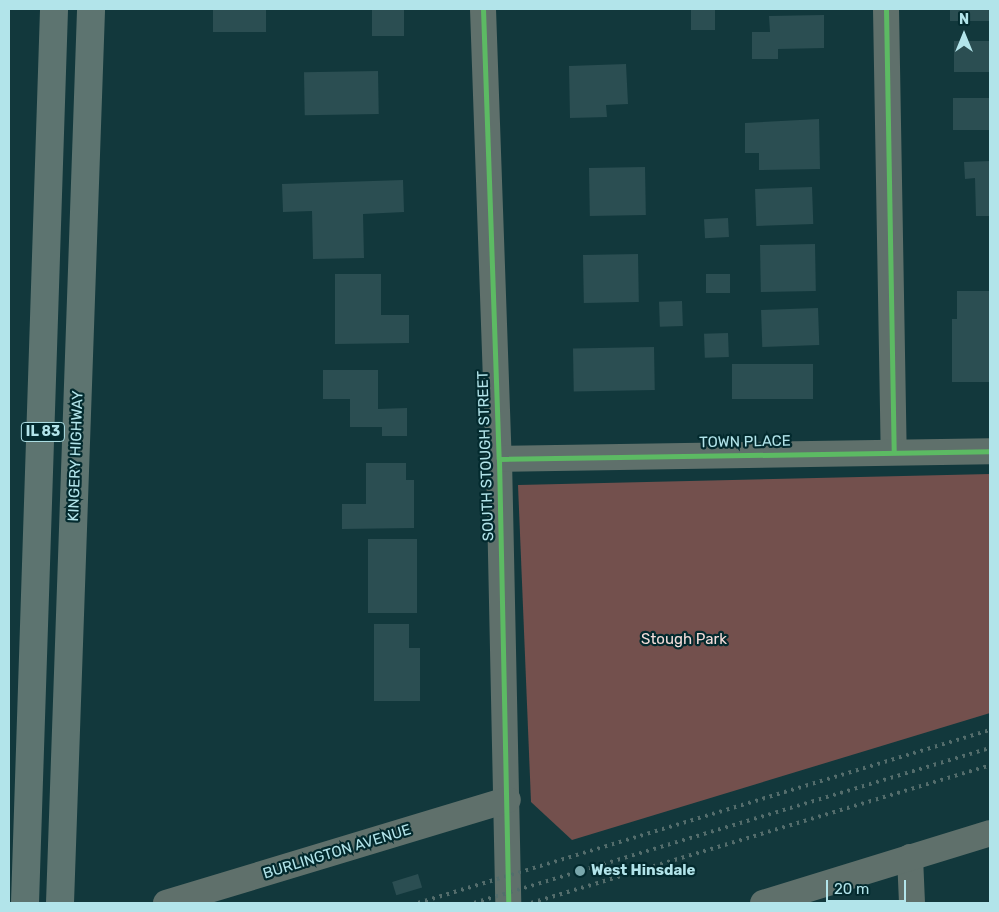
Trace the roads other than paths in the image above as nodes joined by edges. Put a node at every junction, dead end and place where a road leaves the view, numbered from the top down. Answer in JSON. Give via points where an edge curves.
{"nodes":[{"id":1,"x":54,"y":9,"type":"edge"},
{"id":2,"x":91,"y":9,"type":"edge"},
{"id":3,"x":483,"y":9,"type":"edge"},
{"id":4,"x":886,"y":9,"type":"edge"},
{"id":5,"x":990,"y":451,"type":"edge"},
{"id":6,"x":894,"y":452,"type":"junction"},
{"id":7,"x":499,"y":459,"type":"junction"},
{"id":8,"x":508,"y":800,"type":"junction"},
{"id":9,"x":990,"y":834,"type":"edge"},
{"id":10,"x":910,"y":857,"type":"junction"},
{"id":11,"x":26,"y":903,"type":"edge"},
{"id":12,"x":60,"y":903,"type":"edge"},
{"id":13,"x":166,"y":903,"type":"edge"},
{"id":14,"x":508,"y":903,"type":"edge"},
{"id":15,"x":763,"y":903,"type":"edge"},
{"id":16,"x":912,"y":903,"type":"edge"}],
"edges":[{"from":1,"to":11,"type":"highway","number":"IL 83"},
{"from":2,"to":12,"type":"highway","name":"KINGERY HIGHWAY","number":"IL 83"},
{"from":3,"to":7,"type":"street","name":"SOUTH STOUGH STREET"},
{"from":4,"to":6,"type":"street"},
{"from":5,"to":6,"type":"street","name":"TOWN PLACE"},
{"from":6,"to":7,"type":"street","name":"TOWN PLACE"},
{"from":7,"to":8,"type":"street","name":"SOUTH STOUGH STREET"},
{"from":8,"to":13,"type":"street","name":"BURLINGTON AVENUE"},
{"from":8,"to":14,"type":"street","name":"SOUTH STOUGH STREET"},
{"from":9,"to":10,"type":"street"},
{"from":10,"to":15,"type":"street"},
{"from":10,"to":16,"type":"street"}]}
